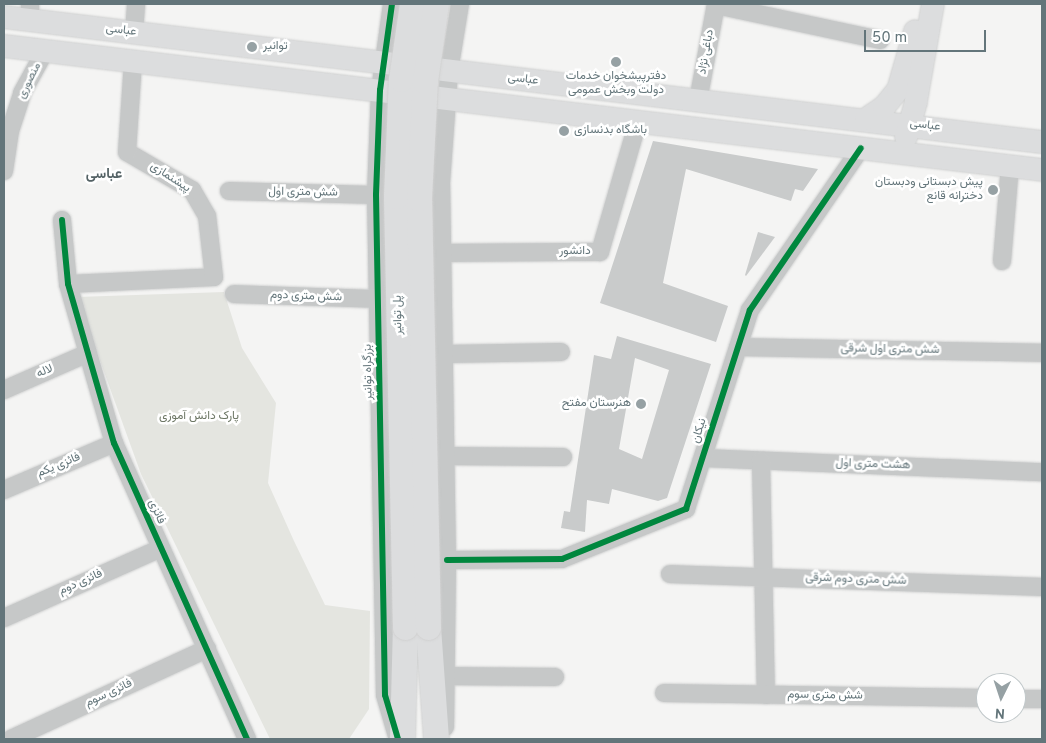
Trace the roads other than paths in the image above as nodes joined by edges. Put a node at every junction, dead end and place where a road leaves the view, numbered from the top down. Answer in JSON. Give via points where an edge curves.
{"nodes":[{"id":1,"x":136,"y":4,"type":"edge"},
{"id":2,"x":392,"y":4,"type":"edge"},
{"id":3,"x":412,"y":4,"type":"edge"},
{"id":4,"x":436,"y":4,"type":"edge"},
{"id":5,"x":460,"y":4,"type":"edge"},
{"id":6,"x":716,"y":4,"type":"edge"},
{"id":7,"x":922,"y":4,"type":"edge"},
{"id":8,"x":933,"y":4,"type":"edge"},
{"id":9,"x":30,"y":12,"type":"edge"},
{"id":10,"x":4,"y":17,"type":"edge"},
{"id":11,"x":134,"y":33,"type":"junction"},
{"id":12,"x":880,"y":40,"type":"dead end"},
{"id":13,"x":4,"y":46,"type":"edge"},
{"id":14,"x":46,"y":51,"type":"junction"},
{"id":15,"x":133,"y":60,"type":"junction"},
{"id":16,"x":383,"y":63,"type":"junction"},
{"id":17,"x":449,"y":71,"type":"junction"},
{"id":18,"x":380,"y":90,"type":"junction"},
{"id":19,"x":446,"y":98,"type":"junction"},
{"id":20,"x":698,"y":101,"type":"junction"},
{"id":21,"x":866,"y":119,"type":"junction"},
{"id":22,"x":638,"y":121,"type":"junction"},
{"id":23,"x":909,"y":124,"type":"junction"},
{"id":24,"x":1042,"y":142,"type":"edge"},
{"id":25,"x":861,"y":148,"type":"junction"},
{"id":26,"x":902,"y":153,"type":"junction"},
{"id":27,"x":1010,"y":166,"type":"junction"},
{"id":28,"x":1042,"y":170,"type":"edge"},
{"id":29,"x":4,"y":171,"type":"edge"},
{"id":30,"x":441,"y":183,"type":"junction"},
{"id":31,"x":377,"y":187,"type":"junction"},
{"id":32,"x":229,"y":191,"type":"dead end"},
{"id":33,"x":62,"y":220,"type":"dead end"},
{"id":34,"x":442,"y":253,"type":"junction"},
{"id":35,"x":1002,"y":261,"type":"dead end"},
{"id":36,"x":68,"y":284,"type":"junction"},
{"id":37,"x":234,"y":294,"type":"dead end"},
{"id":38,"x":379,"y":299,"type":"junction"},
{"id":39,"x":738,"y":347,"type":"junction"},
{"id":40,"x":561,"y":352,"type":"dead end"},
{"id":41,"x":1042,"y":353,"type":"edge"},
{"id":42,"x":86,"y":354,"type":"junction"},
{"id":43,"x":444,"y":354,"type":"junction"},
{"id":44,"x":4,"y":390,"type":"edge"},
{"id":45,"x":114,"y":443,"type":"junction"},
{"id":46,"x":445,"y":456,"type":"junction"},
{"id":47,"x":563,"y":457,"type":"dead end"},
{"id":48,"x":704,"y":458,"type":"junction"},
{"id":49,"x":761,"y":461,"type":"junction"},
{"id":50,"x":1042,"y":472,"type":"edge"},
{"id":51,"x":4,"y":490,"type":"edge"},
{"id":52,"x":159,"y":549,"type":"junction"},
{"id":53,"x":447,"y":560,"type":"junction"},
{"id":54,"x":670,"y":574,"type":"dead end"},
{"id":55,"x":764,"y":577,"type":"junction"},
{"id":56,"x":1042,"y":587,"type":"edge"},
{"id":57,"x":4,"y":618,"type":"edge"},
{"id":58,"x":416,"y":627,"type":"junction"},
{"id":59,"x":206,"y":650,"type":"junction"},
{"id":60,"x":446,"y":676,"type":"junction"},
{"id":61,"x":556,"y":677,"type":"dead end"},
{"id":62,"x":664,"y":693,"type":"dead end"},
{"id":63,"x":766,"y":695,"type":"junction"},
{"id":64,"x":976,"y":698,"type":"edge"},
{"id":65,"x":1026,"y":699,"type":"edge"},
{"id":66,"x":1042,"y":699,"type":"edge"},
{"id":67,"x":12,"y":739,"type":"edge"},
{"id":68,"x":247,"y":739,"type":"edge"},
{"id":69,"x":398,"y":739,"type":"edge"},
{"id":70,"x":402,"y":739,"type":"edge"},
{"id":71,"x":436,"y":739,"type":"edge"},
{"id":72,"x":442,"y":739,"type":"edge"}],
"edges":[{"from":1,"to":11,"type":"street"},
{"from":2,"to":16,"type":"street","name":"بزرگراه توانیر"},
{"from":3,"to":58,"type":"highway","name":"پل توانیر","bridge":true,"via":[[401,79],[396,196]]},
{"from":4,"to":58,"type":"highway","name":"پل توانیر","bridge":true,"via":[[425,81],[419,198]]},
{"from":5,"to":17,"type":"street"},
{"from":6,"to":12,"type":"street"},
{"from":6,"to":20,"type":"street","name":"دباغی نژاد"},
{"from":7,"to":21,"type":"main road","via":[[898,90],[884,107]]},
{"from":8,"to":23,"type":"main road"},
{"from":9,"to":10,"type":"main road","name":"عباسى"},
{"from":9,"to":11,"type":"main road","name":"عباسى"},
{"from":11,"to":16,"type":"main road","name":"عباسى"},
{"from":13,"to":14,"type":"main road"},
{"from":14,"to":15,"type":"main road"},
{"from":14,"to":29,"type":"street","name":"منصوری","via":[[22,93],[10,131]]},
{"from":15,"to":18,"type":"main road"},
{"from":15,"to":36,"type":"street","name":"پیشنمازی","via":[[127,152],[192,190],[206,216],[214,277]]},
{"from":16,"to":17,"type":"main road","name":"عباسى"},
{"from":16,"to":18,"type":"street","name":"بزرگراه توانیر"},
{"from":17,"to":19,"type":"street"},
{"from":17,"to":20,"type":"main road","name":"عباسى"},
{"from":18,"to":19,"type":"main road"},
{"from":18,"to":31,"type":"street","name":"بزرگراه توانیر"},
{"from":19,"to":22,"type":"main road"},
{"from":19,"to":30,"type":"street"},
{"from":20,"to":21,"type":"main road","name":"عباسى"},
{"from":21,"to":23,"type":"main road","name":"عباسى"},
{"from":22,"to":25,"type":"main road"},
{"from":22,"to":34,"type":"street","name":"دانشور","via":[[600,252]]},
{"from":23,"to":24,"type":"main road","name":"عباسى"},
{"from":23,"to":26,"type":"main road"},
{"from":25,"to":26,"type":"main road"},
{"from":25,"to":39,"type":"street","name":"نیکان","via":[[750,310]]},
{"from":26,"to":27,"type":"main road"},
{"from":27,"to":28,"type":"main road"},
{"from":27,"to":35,"type":"street"},
{"from":30,"to":31,"type":"street","via":[[428,172],[410,167],[392,169]]},
{"from":30,"to":34,"type":"street"},
{"from":31,"to":32,"type":"street","name":"شش متری اول"},
{"from":31,"to":38,"type":"street","name":"بزرگراه توانیر"},
{"from":33,"to":36,"type":"street","name":"فائزی"},
{"from":34,"to":43,"type":"street"},
{"from":36,"to":42,"type":"street","name":"فائزی"},
{"from":37,"to":38,"type":"street","name":"شش متری دوم"},
{"from":38,"to":69,"type":"street","name":"بزرگراه توانیر","via":[[385,695]]},
{"from":39,"to":41,"type":"street","name":"شش متری اول شرقی"},
{"from":39,"to":48,"type":"street","name":"نیکان"},
{"from":40,"to":43,"type":"street"},
{"from":42,"to":44,"type":"street","name":"لاله"},
{"from":42,"to":45,"type":"street","name":"فائزی"},
{"from":43,"to":46,"type":"street"},
{"from":45,"to":51,"type":"street","name":"فائزی یکم"},
{"from":45,"to":52,"type":"street","name":"فائزی"},
{"from":46,"to":47,"type":"street"},
{"from":46,"to":53,"type":"street"},
{"from":48,"to":49,"type":"street","name":"هشت متری اول"},
{"from":48,"to":53,"type":"street","name":"نیکان","via":[[686,509],[562,560]]},
{"from":49,"to":50,"type":"street","name":"هشت متری اول"},
{"from":49,"to":55,"type":"street"},
{"from":52,"to":57,"type":"street","name":"فائزی دوم"},
{"from":52,"to":59,"type":"street","name":"فائزی"},
{"from":53,"to":60,"type":"street"},
{"from":54,"to":55,"type":"street","name":"شش متری دوم شرقی"},
{"from":55,"to":56,"type":"street","name":"شش متری دوم شرقی"},
{"from":55,"to":63,"type":"street"},
{"from":58,"to":70,"type":"highway"},
{"from":58,"to":71,"type":"highway"},
{"from":59,"to":67,"type":"street","name":"فائزی سوم"},
{"from":59,"to":68,"type":"street","name":"فائزی"},
{"from":60,"to":61,"type":"street"},
{"from":60,"to":72,"type":"street","via":[[446,721]]},
{"from":62,"to":63,"type":"street","name":"شش متری سوم"},
{"from":63,"to":64,"type":"street","name":"شش متری سوم"},
{"from":65,"to":66,"type":"street"}]}
